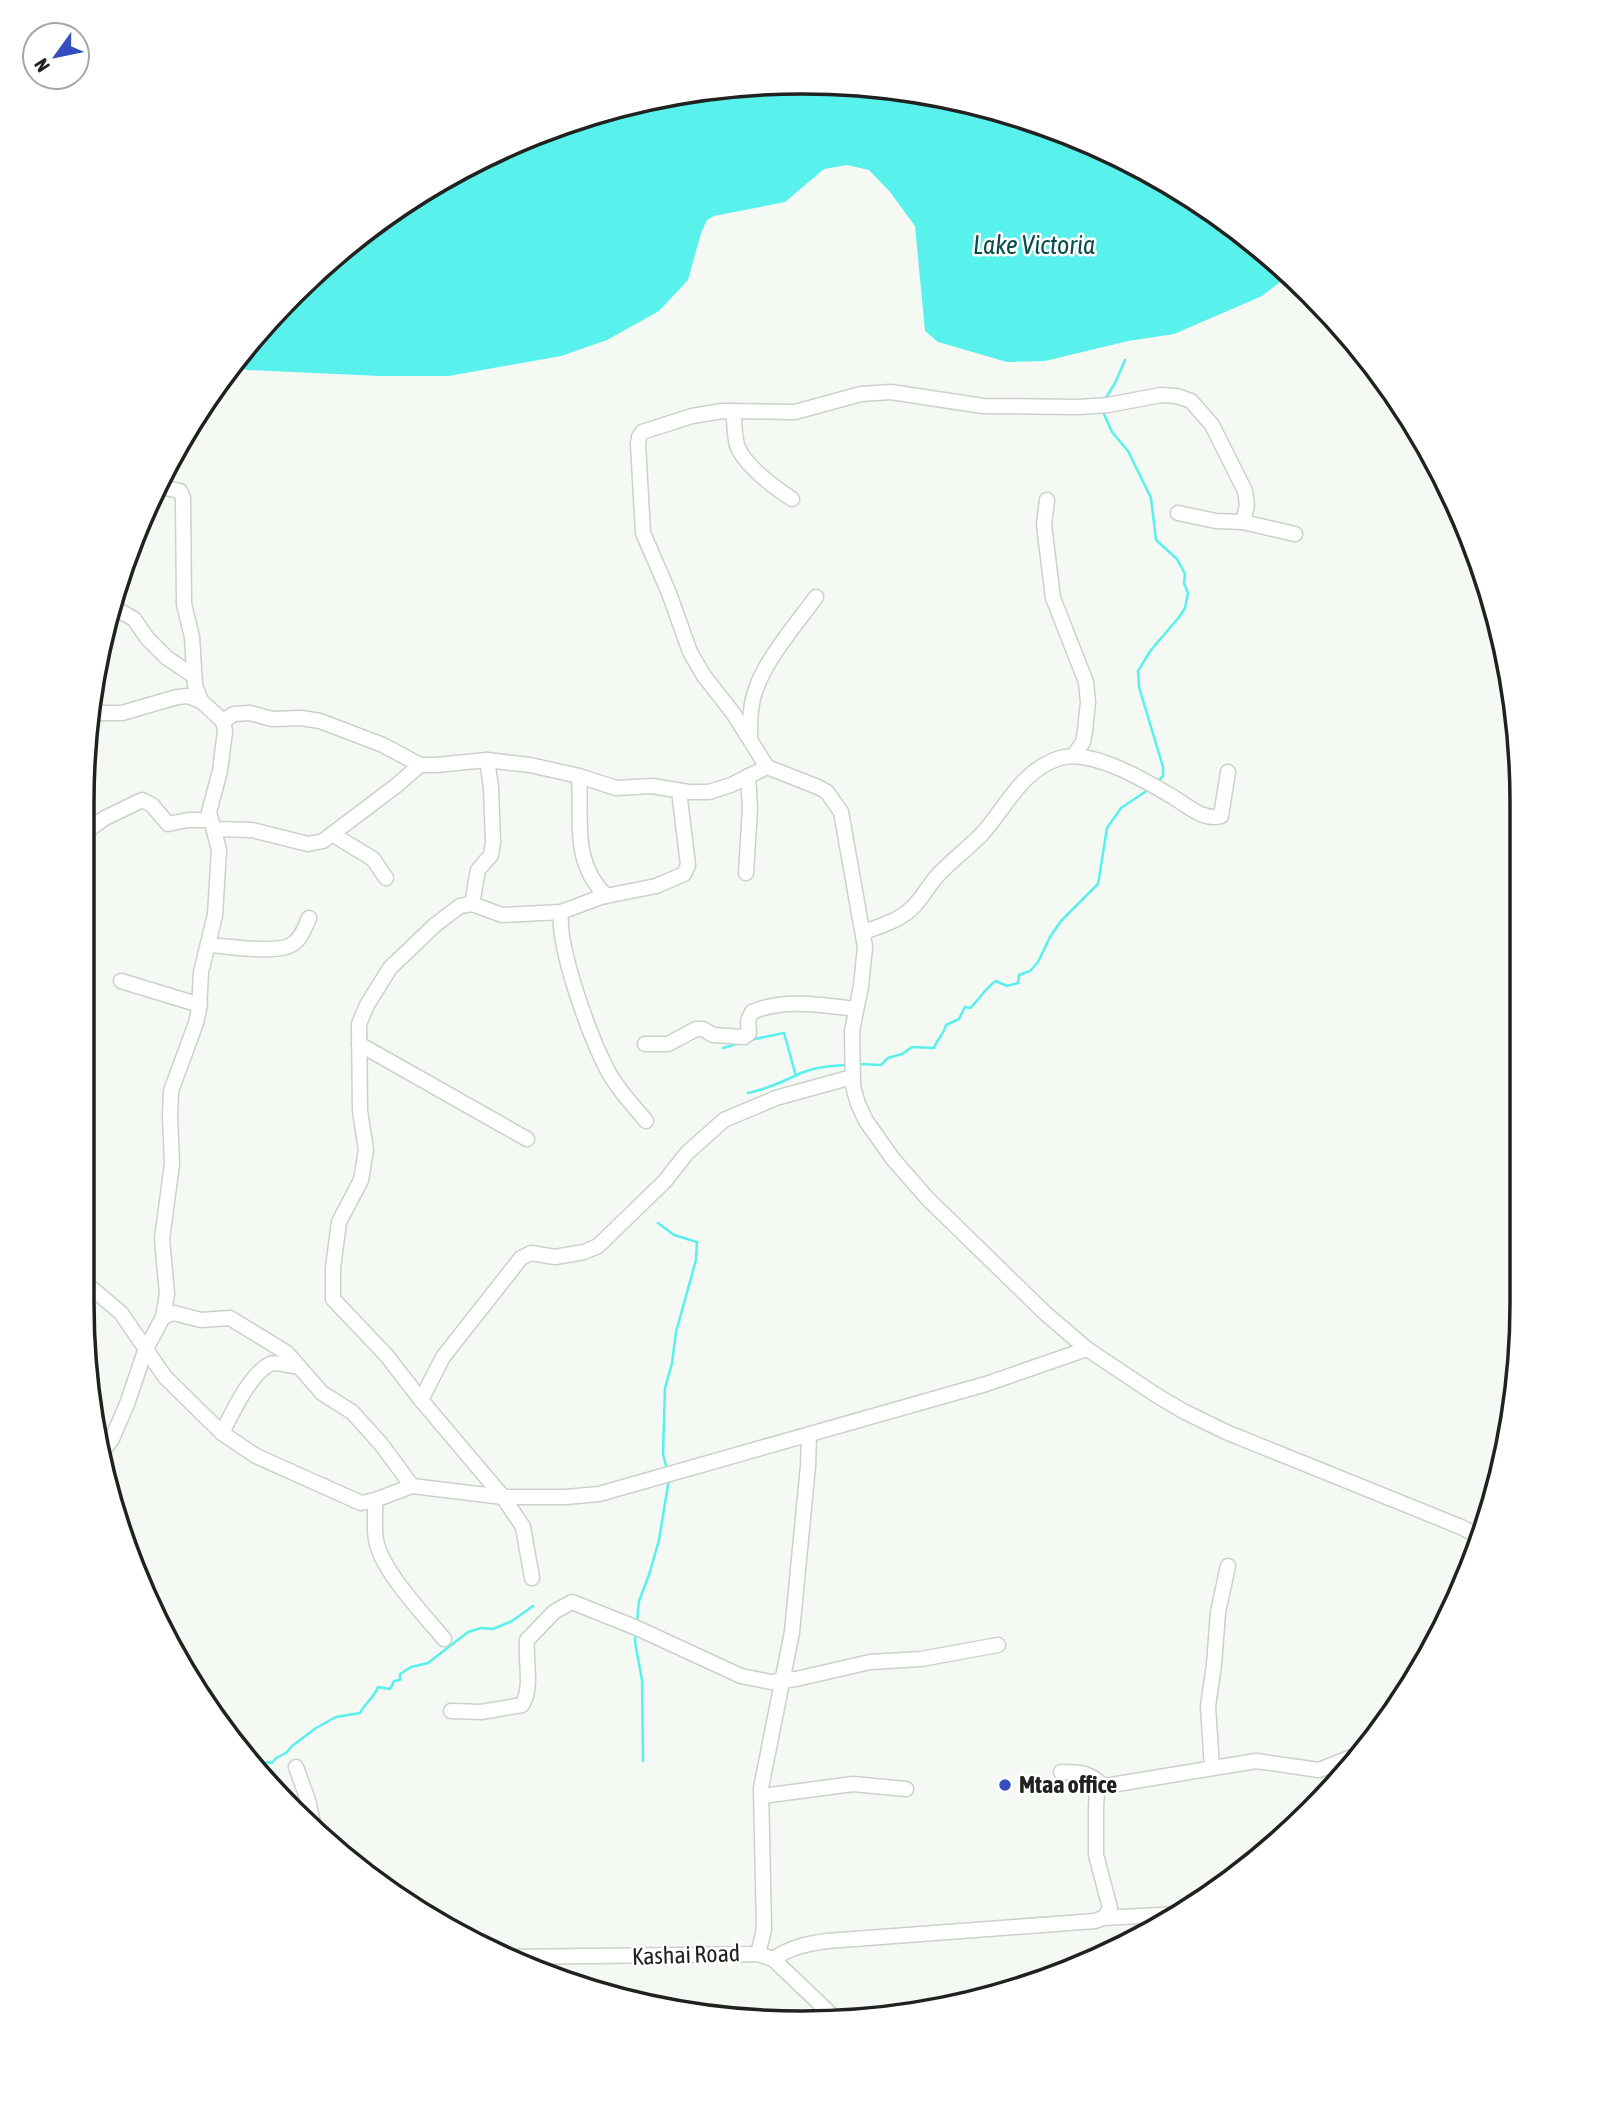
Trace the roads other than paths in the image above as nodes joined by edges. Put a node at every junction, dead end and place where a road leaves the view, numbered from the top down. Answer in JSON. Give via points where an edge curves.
{"nodes":[{"id":1,"x":734,"y":411,"type":"junction"},
{"id":2,"x":167,"y":488,"type":"edge"},
{"id":3,"x":792,"y":499,"type":"dead end"},
{"id":4,"x":1047,"y":500,"type":"dead end"},
{"id":5,"x":1178,"y":513,"type":"dead end"},
{"id":6,"x":1243,"y":522,"type":"junction"},
{"id":7,"x":1295,"y":534,"type":"dead end"},
{"id":8,"x":816,"y":597,"type":"dead end"},
{"id":9,"x":121,"y":612,"type":"edge"},
{"id":10,"x":194,"y":676,"type":"junction"},
{"id":11,"x":201,"y":701,"type":"junction"},
{"id":12,"x":101,"y":713,"type":"edge"},
{"id":13,"x":223,"y":721,"type":"junction"},
{"id":14,"x":750,"y":739,"type":"junction"},
{"id":15,"x":1074,"y":755,"type":"junction"},
{"id":16,"x":487,"y":760,"type":"junction"},
{"id":17,"x":420,"y":765,"type":"junction"},
{"id":18,"x":768,"y":767,"type":"junction"},
{"id":19,"x":1228,"y":772,"type":"dead end"},
{"id":20,"x":579,"y":776,"type":"junction"},
{"id":21,"x":748,"y":776,"type":"junction"},
{"id":22,"x":679,"y":791,"type":"junction"},
{"id":23,"x":212,"y":825,"type":"junction"},
{"id":24,"x":94,"y":826,"type":"edge"},
{"id":25,"x":332,"y":834,"type":"junction"},
{"id":26,"x":746,"y":873,"type":"dead end"},
{"id":27,"x":386,"y":878,"type":"dead end"},
{"id":28,"x":606,"y":895,"type":"junction"},
{"id":29,"x":472,"y":904,"type":"junction"},
{"id":30,"x":561,"y":912,"type":"junction"},
{"id":31,"x":309,"y":918,"type":"dead end"},
{"id":32,"x":864,"y":932,"type":"junction"},
{"id":33,"x":209,"y":945,"type":"junction"},
{"id":34,"x":121,"y":981,"type":"dead end"},
{"id":35,"x":200,"y":1005,"type":"junction"},
{"id":36,"x":856,"y":1009,"type":"junction"},
{"id":37,"x":359,"y":1044,"type":"junction"},
{"id":38,"x":645,"y":1044,"type":"dead end"},
{"id":39,"x":852,"y":1077,"type":"junction"},
{"id":40,"x":646,"y":1121,"type":"dead end"},
{"id":41,"x":527,"y":1139,"type":"dead end"},
{"id":42,"x":94,"y":1290,"type":"edge"},
{"id":43,"x":163,"y":1317,"type":"junction"},
{"id":44,"x":1087,"y":1349,"type":"junction"},
{"id":45,"x":145,"y":1350,"type":"junction"},
{"id":46,"x":298,"y":1366,"type":"junction"},
{"id":47,"x":421,"y":1400,"type":"junction"},
{"id":48,"x":222,"y":1433,"type":"junction"},
{"id":49,"x":808,"y":1434,"type":"junction"},
{"id":50,"x":108,"y":1444,"type":"edge"},
{"id":51,"x":412,"y":1486,"type":"junction"},
{"id":52,"x":503,"y":1497,"type":"junction"},
{"id":53,"x":375,"y":1500,"type":"junction"},
{"id":54,"x":1471,"y":1532,"type":"edge"},
{"id":55,"x":1228,"y":1566,"type":"dead end"},
{"id":56,"x":532,"y":1578,"type":"dead end"},
{"id":57,"x":444,"y":1639,"type":"dead end"},
{"id":58,"x":999,"y":1645,"type":"dead end"},
{"id":59,"x":784,"y":1680,"type":"junction"},
{"id":60,"x":451,"y":1712,"type":"dead end"},
{"id":61,"x":1341,"y":1761,"type":"edge"},
{"id":62,"x":296,"y":1767,"type":"dead end"},
{"id":63,"x":1212,"y":1768,"type":"junction"},
{"id":64,"x":1061,"y":1772,"type":"dead end"},
{"id":65,"x":1102,"y":1785,"type":"junction"},
{"id":66,"x":906,"y":1789,"type":"dead end"},
{"id":67,"x":762,"y":1796,"type":"junction"},
{"id":68,"x":311,"y":1812,"type":"edge"},
{"id":69,"x":1159,"y":1915,"type":"edge"},
{"id":70,"x":1103,"y":1918,"type":"junction"},
{"id":71,"x":758,"y":1954,"type":"junction"},
{"id":72,"x":528,"y":1957,"type":"edge"},
{"id":73,"x":774,"y":1959,"type":"junction"},
{"id":74,"x":827,"y":2010,"type":"edge"}],
"edges":[{"from":1,"to":3,"type":"street","via":[[740,452]]},
{"from":1,"to":6,"type":"street","via":[[794,412],[861,394],[891,392],[983,406],[1089,407],[1177,396],[1191,401],[1212,425],[1245,491]]},
{"from":1,"to":14,"type":"street","via":[[692,416],[642,432],[638,444],[640,491],[643,533],[690,652]]},
{"from":2,"to":10,"type":"street","via":[[180,491],[183,498],[184,604]]},
{"from":4,"to":15,"type":"street","via":[[1044,526],[1053,598],[1086,682],[1085,731]]},
{"from":5,"to":6,"type":"street"},
{"from":6,"to":7,"type":"street"},
{"from":8,"to":14,"type":"street","via":[[758,684]]},
{"from":9,"to":10,"type":"street","via":[[134,619],[167,658]]},
{"from":10,"to":11,"type":"street"},
{"from":11,"to":12,"type":"street","via":[[177,697],[122,713]]},
{"from":11,"to":13,"type":"street"},
{"from":13,"to":17,"type":"street","via":[[234,714],[250,713],[320,721]]},
{"from":13,"to":23,"type":"street","via":[[220,771],[210,804]]},
{"from":14,"to":18,"type":"street"},
{"from":15,"to":19,"type":"street","via":[[1136,777],[1207,817],[1221,816]]},
{"from":15,"to":32,"type":"street","via":[[1057,759],[1024,781],[913,908]]},
{"from":16,"to":17,"type":"street"},
{"from":16,"to":20,"type":"street"},
{"from":16,"to":29,"type":"street","via":[[493,843],[491,855],[478,870]]},
{"from":17,"to":25,"type":"street"},
{"from":18,"to":21,"type":"street"},
{"from":18,"to":32,"type":"street","via":[[827,792],[842,812]]},
{"from":20,"to":22,"type":"street","via":[[616,788],[652,786]]},
{"from":20,"to":28,"type":"street","via":[[582,856],[589,875]]},
{"from":21,"to":22,"type":"street","via":[[709,792]]},
{"from":21,"to":26,"type":"street"},
{"from":22,"to":28,"type":"street","via":[[688,865],[684,874],[656,886]]},
{"from":23,"to":24,"type":"street","via":[[188,820],[168,824],[142,800]]},
{"from":23,"to":25,"type":"street","via":[[308,844]]},
{"from":23,"to":33,"type":"street","via":[[219,873]]},
{"from":25,"to":27,"type":"street","via":[[373,859]]},
{"from":28,"to":30,"type":"street"},
{"from":29,"to":30,"type":"street","via":[[502,915]]},
{"from":29,"to":37,"type":"street","via":[[449,913],[390,968],[363,1012]]},
{"from":30,"to":40,"type":"street","via":[[565,949],[600,1053],[616,1085]]},
{"from":31,"to":33,"type":"street","via":[[297,941],[284,948]]},
{"from":32,"to":36,"type":"street"},
{"from":33,"to":35,"type":"street","via":[[201,972]]},
{"from":34,"to":35,"type":"street"},
{"from":35,"to":43,"type":"street","via":[[171,1091],[172,1164],[162,1239],[167,1294]]},
{"from":36,"to":38,"type":"street","via":[[771,1006],[752,1012],[749,1033],[744,1037],[696,1029],[674,1042]]},
{"from":36,"to":39,"type":"street"},
{"from":37,"to":41,"type":"street"},
{"from":37,"to":47,"type":"street","via":[[366,1150],[361,1180],[339,1222],[333,1299]]},
{"from":39,"to":44,"type":"street","via":[[866,1121],[893,1159],[937,1208]]},
{"from":39,"to":47,"type":"street","via":[[776,1098],[724,1120],[705,1134],[666,1181],[598,1246],[555,1257],[531,1253],[521,1258],[443,1357]]},
{"from":42,"to":45,"type":"street","via":[[121,1313]]},
{"from":43,"to":45,"type":"street"},
{"from":43,"to":46,"type":"street","via":[[174,1313],[201,1320],[236,1320],[287,1353]]},
{"from":44,"to":49,"type":"street","via":[[986,1384]]},
{"from":44,"to":54,"type":"street","via":[[1203,1422]]},
{"from":45,"to":48,"type":"street","via":[[165,1377]]},
{"from":45,"to":50,"type":"street"},
{"from":46,"to":48,"type":"street","via":[[276,1363],[265,1368],[243,1394]]},
{"from":46,"to":51,"type":"street","via":[[322,1393],[352,1412]]},
{"from":47,"to":52,"type":"street"},
{"from":48,"to":53,"type":"street","via":[[297,1476],[361,1503]]},
{"from":49,"to":52,"type":"street","via":[[599,1494]]},
{"from":49,"to":59,"type":"street"},
{"from":51,"to":52,"type":"street"},
{"from":51,"to":53,"type":"street"},
{"from":52,"to":56,"type":"street","via":[[523,1527]]},
{"from":53,"to":57,"type":"street","via":[[375,1535],[381,1555]]},
{"from":55,"to":63,"type":"street","via":[[1208,1706]]},
{"from":58,"to":59,"type":"street","via":[[921,1659],[870,1662]]},
{"from":59,"to":60,"type":"street","via":[[741,1676],[572,1602],[554,1612],[527,1640],[528,1683],[522,1706]]},
{"from":59,"to":67,"type":"street"},
{"from":61,"to":63,"type":"street","via":[[1319,1770],[1256,1761]]},
{"from":62,"to":68,"type":"street"},
{"from":63,"to":65,"type":"street"},
{"from":64,"to":65,"type":"street","via":[[1086,1773]]},
{"from":65,"to":70,"type":"street","via":[[1097,1790],[1096,1854],[1110,1908]]},
{"from":66,"to":67,"type":"street","via":[[853,1784]]},
{"from":67,"to":71,"type":"street","via":[[764,1929]]},
{"from":69,"to":70,"type":"street"},
{"from":70,"to":73,"type":"street","via":[[827,1941],[789,1949]]},
{"from":71,"to":72,"type":"street","name":"Kashai Road"},
{"from":71,"to":73,"type":"street","name":"Kashai Road"},
{"from":73,"to":74,"type":"street","name":"Kashai Road"}]}
